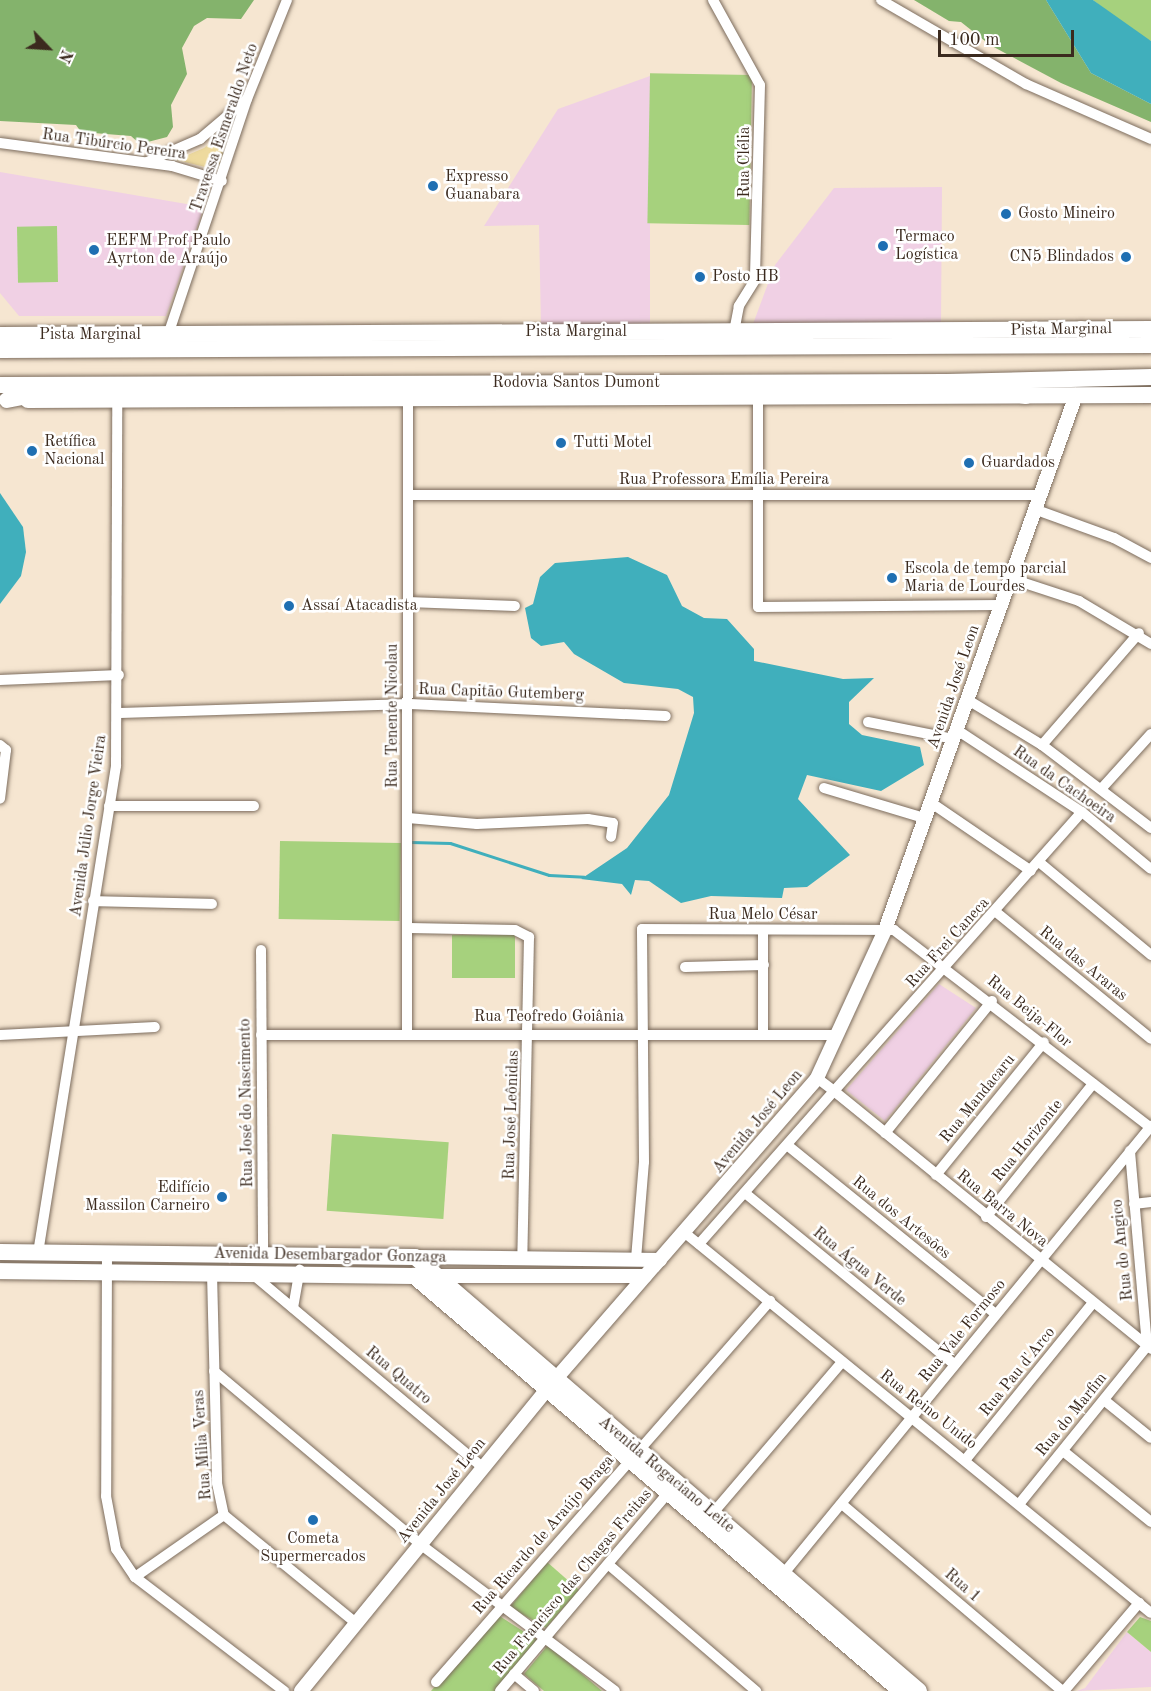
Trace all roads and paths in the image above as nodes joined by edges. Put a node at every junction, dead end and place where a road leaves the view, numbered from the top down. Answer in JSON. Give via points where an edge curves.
{"nodes":[{"id":1,"x":287,"y":0,"type":"edge"},
{"id":2,"x":713,"y":0,"type":"edge"},
{"id":3,"x":881,"y":0,"type":"edge"},
{"id":4,"x":247,"y":99,"type":"junction"},
{"id":5,"x":1151,"y":139,"type":"edge"},
{"id":6,"x":0,"y":143,"type":"edge"},
{"id":7,"x":144,"y":163,"type":"junction"},
{"id":8,"x":222,"y":181,"type":"junction"},
{"id":9,"x":1081,"y":329,"type":"junction"},
{"id":10,"x":1151,"y":329,"type":"edge"},
{"id":11,"x":734,"y":332,"type":"junction"},
{"id":12,"x":763,"y":332,"type":"junction"},
{"id":13,"x":0,"y":335,"type":"edge"},
{"id":14,"x":168,"y":335,"type":"junction"},
{"id":15,"x":1151,"y":345,"type":"edge"},
{"id":16,"x":865,"y":346,"type":"junction"},
{"id":17,"x":0,"y":350,"type":"edge"},
{"id":18,"x":1151,"y":376,"type":"edge"},
{"id":19,"x":947,"y":382,"type":"junction"},
{"id":20,"x":2,"y":395,"type":"edge"},
{"id":21,"x":1076,"y":395,"type":"junction"},
{"id":22,"x":1151,"y":395,"type":"edge"},
{"id":23,"x":758,"y":396,"type":"junction"},
{"id":24,"x":1026,"y":396,"type":"junction"},
{"id":25,"x":408,"y":399,"type":"junction"},
{"id":26,"x":117,"y":400,"type":"junction"},
{"id":27,"x":408,"y":495,"type":"junction"},
{"id":28,"x":759,"y":495,"type":"junction"},
{"id":29,"x":1036,"y":502,"type":"junction"},
{"id":30,"x":1151,"y":558,"type":"edge"},
{"id":31,"x":1009,"y":578,"type":"junction"},
{"id":32,"x":408,"y":602,"type":"junction"},
{"id":33,"x":1000,"y":605,"type":"junction"},
{"id":34,"x":514,"y":606,"type":"dead end"},
{"id":35,"x":1138,"y":633,"type":"junction"},
{"id":36,"x":1151,"y":645,"type":"edge"},
{"id":37,"x":119,"y":675,"type":"junction"},
{"id":38,"x":0,"y":680,"type":"edge"},
{"id":39,"x":966,"y":703,"type":"junction"},
{"id":40,"x":410,"y":704,"type":"junction"},
{"id":41,"x":120,"y":713,"type":"junction"},
{"id":42,"x":666,"y":716,"type":"dead end"},
{"id":43,"x":868,"y":722,"type":"dead end"},
{"id":44,"x":957,"y":730,"type":"junction"},
{"id":45,"x":1151,"y":734,"type":"edge"},
{"id":46,"x":0,"y":745,"type":"edge"},
{"id":47,"x":1042,"y":745,"type":"junction"},
{"id":48,"x":824,"y":788,"type":"dead end"},
{"id":49,"x":1102,"y":788,"type":"junction"},
{"id":50,"x":0,"y":799,"type":"edge"},
{"id":51,"x":930,"y":802,"type":"junction"},
{"id":52,"x":109,"y":806,"type":"junction"},
{"id":53,"x":254,"y":806,"type":"dead end"},
{"id":54,"x":1082,"y":812,"type":"junction"},
{"id":55,"x":924,"y":818,"type":"junction"},
{"id":56,"x":408,"y":819,"type":"junction"},
{"id":57,"x":1151,"y":828,"type":"edge"},
{"id":58,"x":611,"y":837,"type":"dead end"},
{"id":59,"x":1035,"y":866,"type":"junction"},
{"id":60,"x":1151,"y":868,"type":"edge"},
{"id":61,"x":93,"y":901,"type":"junction"},
{"id":62,"x":212,"y":904,"type":"dead end"},
{"id":63,"x":996,"y":912,"type":"junction"},
{"id":64,"x":409,"y":928,"type":"junction"},
{"id":65,"x":763,"y":930,"type":"junction"},
{"id":66,"x":885,"y":930,"type":"junction"},
{"id":67,"x":261,"y":950,"type":"dead end"},
{"id":68,"x":1151,"y":955,"type":"edge"},
{"id":69,"x":764,"y":966,"type":"junction"},
{"id":70,"x":948,"y":966,"type":"junction"},
{"id":71,"x":685,"y":967,"type":"dead end"},
{"id":72,"x":992,"y":1001,"type":"junction"},
{"id":73,"x":155,"y":1027,"type":"dead end"},
{"id":74,"x":73,"y":1032,"type":"junction"},
{"id":75,"x":530,"y":1032,"type":"junction"},
{"id":76,"x":643,"y":1032,"type":"junction"},
{"id":77,"x":763,"y":1032,"type":"junction"},
{"id":78,"x":406,"y":1033,"type":"junction"},
{"id":79,"x":0,"y":1035,"type":"edge"},
{"id":80,"x":261,"y":1035,"type":"junction"},
{"id":81,"x":837,"y":1035,"type":"junction"},
{"id":82,"x":1151,"y":1039,"type":"edge"},
{"id":83,"x":1044,"y":1042,"type":"junction"},
{"id":84,"x":818,"y":1078,"type":"junction"},
{"id":85,"x":1093,"y":1084,"type":"junction"},
{"id":86,"x":834,"y":1092,"type":"junction"},
{"id":87,"x":1149,"y":1131,"type":"edge"},
{"id":88,"x":885,"y":1133,"type":"junction"},
{"id":89,"x":787,"y":1145,"type":"junction"},
{"id":90,"x":1130,"y":1151,"type":"junction"},
{"id":91,"x":936,"y":1175,"type":"junction"},
{"id":92,"x":744,"y":1192,"type":"junction"},
{"id":93,"x":1151,"y":1202,"type":"edge"},
{"id":94,"x":1134,"y":1204,"type":"junction"},
{"id":95,"x":986,"y":1217,"type":"junction"},
{"id":96,"x":685,"y":1233,"type":"junction"},
{"id":97,"x":699,"y":1244,"type":"junction"},
{"id":98,"x":0,"y":1252,"type":"edge"},
{"id":99,"x":38,"y":1253,"type":"junction"},
{"id":100,"x":107,"y":1254,"type":"junction"},
{"id":101,"x":263,"y":1255,"type":"junction"},
{"id":102,"x":302,"y":1256,"type":"junction"},
{"id":103,"x":415,"y":1257,"type":"junction"},
{"id":104,"x":522,"y":1258,"type":"junction"},
{"id":105,"x":636,"y":1260,"type":"junction"},
{"id":106,"x":660,"y":1260,"type":"junction"},
{"id":107,"x":1041,"y":1260,"type":"junction"},
{"id":108,"x":1146,"y":1270,"type":"edge"},
{"id":109,"x":0,"y":1271,"type":"edge"},
{"id":110,"x":108,"y":1272,"type":"junction"},
{"id":111,"x":251,"y":1273,"type":"junction"},
{"id":112,"x":212,"y":1274,"type":"junction"},
{"id":113,"x":300,"y":1274,"type":"junction"},
{"id":114,"x":414,"y":1276,"type":"junction"},
{"id":115,"x":435,"y":1276,"type":"junction"},
{"id":116,"x":645,"y":1276,"type":"junction"},
{"id":117,"x":770,"y":1301,"type":"junction"},
{"id":118,"x":1093,"y":1303,"type":"junction"},
{"id":119,"x":293,"y":1308,"type":"junction"},
{"id":120,"x":996,"y":1314,"type":"junction"},
{"id":121,"x":1149,"y":1347,"type":"edge"},
{"id":122,"x":842,"y":1362,"type":"junction"},
{"id":123,"x":955,"y":1365,"type":"junction"},
{"id":124,"x":214,"y":1371,"type":"junction"},
{"id":125,"x":551,"y":1385,"type":"junction"},
{"id":126,"x":1104,"y":1400,"type":"junction"},
{"id":127,"x":913,"y":1418,"type":"junction"},
{"id":128,"x":1151,"y":1438,"type":"edge"},
{"id":129,"x":1063,"y":1451,"type":"junction"},
{"id":130,"x":636,"y":1456,"type":"junction"},
{"id":131,"x":966,"y":1459,"type":"junction"},
{"id":132,"x":483,"y":1467,"type":"junction"},
{"id":133,"x":669,"y":1492,"type":"junction"},
{"id":134,"x":1020,"y":1503,"type":"junction"},
{"id":135,"x":843,"y":1505,"type":"junction"},
{"id":136,"x":713,"y":1513,"type":"junction"},
{"id":137,"x":224,"y":1515,"type":"junction"},
{"id":138,"x":1151,"y":1522,"type":"edge"},
{"id":139,"x":420,"y":1544,"type":"junction"},
{"id":140,"x":609,"y":1565,"type":"junction"},
{"id":141,"x":135,"y":1577,"type":"junction"},
{"id":142,"x":779,"y":1579,"type":"junction"},
{"id":143,"x":1139,"y":1603,"type":"junction"},
{"id":144,"x":501,"y":1606,"type":"junction"},
{"id":145,"x":1151,"y":1612,"type":"edge"},
{"id":146,"x":357,"y":1624,"type":"junction"},
{"id":147,"x":547,"y":1636,"type":"junction"},
{"id":148,"x":514,"y":1674,"type":"junction"},
{"id":149,"x":436,"y":1682,"type":"dead end"},
{"id":150,"x":913,"y":1690,"type":"edge"},
{"id":151,"x":284,"y":1691,"type":"edge"},
{"id":152,"x":301,"y":1691,"type":"edge"},
{"id":153,"x":500,"y":1691,"type":"edge"},
{"id":154,"x":534,"y":1691,"type":"edge"},
{"id":155,"x":615,"y":1691,"type":"edge"},
{"id":156,"x":756,"y":1691,"type":"edge"},
{"id":157,"x":1063,"y":1691,"type":"edge"}],
"edges":[{"from":1,"to":4,"type":"street","name":"Travessa Esmeraldo Neto"},
{"from":2,"to":11,"type":"street","name":"Rua Clélia","via":[[760,85],[755,280],[739,306]]},
{"from":3,"to":5,"type":"street","via":[[1020,81]]},
{"from":4,"to":7,"type":"street","via":[[200,139]]},
{"from":4,"to":8,"type":"street","name":"Travessa Esmeraldo Neto"},
{"from":6,"to":7,"type":"street","name":"Rua Tibúrcio Pereira"},
{"from":7,"to":8,"type":"street","name":"Rua Tibúrcio Pereira"},
{"from":8,"to":14,"type":"street","name":"Travessa Esmeraldo Neto"},
{"from":9,"to":10,"type":"main road","name":"Pista Marginal"},
{"from":9,"to":12,"type":"main road","name":"Pista Marginal"},
{"from":9,"to":15,"type":"main road"},
{"from":11,"to":12,"type":"main road","name":"Pista Marginal"},
{"from":11,"to":14,"type":"main road","name":"Pista Marginal"},
{"from":12,"to":16,"type":"main road"},
{"from":13,"to":14,"type":"main road","name":"Pista Marginal"},
{"from":15,"to":16,"type":"main road"},
{"from":16,"to":17,"type":"main road"},
{"from":18,"to":19,"type":"main road","name":"Rodovia Santos Dumont"},
{"from":19,"to":20,"type":"main road","name":"Rodovia Santos Dumont","via":[[88,385]]},
{"from":19,"to":24,"type":"main road"},
{"from":20,"to":26,"type":"main road"},
{"from":21,"to":22,"type":"main road"},
{"from":21,"to":24,"type":"main road"},
{"from":21,"to":29,"type":"main road","name":"Avenida José Leon"},
{"from":23,"to":24,"type":"main road"},
{"from":23,"to":25,"type":"main road"},
{"from":23,"to":28,"type":"street"},
{"from":25,"to":26,"type":"main road"},
{"from":25,"to":27,"type":"street","name":"Rua Tenente Nicolau"},
{"from":26,"to":37,"type":"street","name":"Avenida Júlio Jorge Vieira"},
{"from":27,"to":28,"type":"street","name":"Rua Professora Emília Pereira"},
{"from":27,"to":32,"type":"street","name":"Rua Tenente Nicolau"},
{"from":28,"to":29,"type":"street","name":"Rua Professora Emília Pereira"},
{"from":28,"to":33,"type":"street","via":[[755,604],[772,609]]},
{"from":29,"to":30,"type":"street","name":"Rua Professora Emília Pereira"},
{"from":29,"to":31,"type":"main road","name":"Avenida José Leon"},
{"from":31,"to":33,"type":"main road","name":"Avenida José Leon"},
{"from":31,"to":35,"type":"street","via":[[1079,601]]},
{"from":32,"to":34,"type":"street"},
{"from":32,"to":40,"type":"street","name":"Rua Tenente Nicolau"},
{"from":33,"to":39,"type":"main road","name":"Avenida José Leon"},
{"from":35,"to":36,"type":"street"},
{"from":35,"to":47,"type":"street"},
{"from":37,"to":38,"type":"street"},
{"from":37,"to":41,"type":"street","name":"Avenida Júlio Jorge Vieira"},
{"from":39,"to":44,"type":"main road","name":"Avenida José Leon"},
{"from":39,"to":47,"type":"street","name":"Rua da Cachoeira"},
{"from":40,"to":41,"type":"street","name":"Rua Capitão Gutemberg"},
{"from":40,"to":42,"type":"street","name":"Rua Capitão Gutemberg"},
{"from":40,"to":56,"type":"street","name":"Rua Tenente Nicolau"},
{"from":41,"to":52,"type":"street","name":"Avenida Júlio Jorge Vieira"},
{"from":43,"to":44,"type":"street"},
{"from":44,"to":51,"type":"main road","name":"Avenida José Leon"},
{"from":44,"to":54,"type":"street","name":"Rua da Cachoeira"},
{"from":45,"to":49,"type":"street"},
{"from":46,"to":50,"type":"street","via":[[6,750]]},
{"from":47,"to":49,"type":"street","name":"Rua da Cachoeira"},
{"from":48,"to":55,"type":"street"},
{"from":49,"to":57,"type":"street","name":"Rua da Cachoeira"},
{"from":51,"to":55,"type":"main road","name":"Avenida José Leon"},
{"from":51,"to":59,"type":"street"},
{"from":52,"to":53,"type":"street"},
{"from":52,"to":61,"type":"street","name":"Avenida Júlio Jorge Vieira"},
{"from":54,"to":59,"type":"street","name":"Rua Frei Caneca"},
{"from":54,"to":60,"type":"street","name":"Rua da Cachoeira"},
{"from":55,"to":66,"type":"main road","name":"Avenida José Leon"},
{"from":56,"to":58,"type":"street","via":[[477,824],[588,819],[613,823]]},
{"from":56,"to":64,"type":"street","name":"Rua Tenente Nicolau"},
{"from":59,"to":63,"type":"street","name":"Rua Frei Caneca"},
{"from":59,"to":68,"type":"street"},
{"from":61,"to":62,"type":"street"},
{"from":61,"to":74,"type":"street","name":"Avenida Júlio Jorge Vieira"},
{"from":63,"to":70,"type":"street","name":"Rua Frei Caneca"},
{"from":63,"to":82,"type":"street","name":"Rua das Araras"},
{"from":64,"to":75,"type":"street","name":"Rua José Leônidas","via":[[515,930],[529,937]]},
{"from":64,"to":78,"type":"street","name":"Rua Tenente Nicolau"},
{"from":65,"to":66,"type":"street","name":"Rua Melo César"},
{"from":65,"to":69,"type":"street"},
{"from":65,"to":76,"type":"street","name":"Rua Melo César","via":[[642,929]]},
{"from":66,"to":70,"type":"street","name":"Rua Beija-Flor","via":[[894,930]]},
{"from":66,"to":81,"type":"main road","name":"Avenida José Leon"},
{"from":67,"to":80,"type":"street","name":"Rua José do Nascimento"},
{"from":69,"to":71,"type":"street"},
{"from":69,"to":77,"type":"street"},
{"from":70,"to":72,"type":"street","name":"Rua Beija-Flor"},
{"from":70,"to":86,"type":"street","name":"Rua Frei Caneca"},
{"from":72,"to":83,"type":"street","name":"Rua Beija-Flor"},
{"from":72,"to":88,"type":"street"},
{"from":73,"to":74,"type":"street"},
{"from":74,"to":79,"type":"street"},
{"from":74,"to":99,"type":"street","name":"Avenida Júlio Jorge Vieira"},
{"from":75,"to":76,"type":"street","name":"Rua Teofredo Goiânia"},
{"from":75,"to":78,"type":"street","name":"Rua Teofredo Goiânia"},
{"from":75,"to":104,"type":"street","name":"Rua José Leônidas"},
{"from":76,"to":77,"type":"street","name":"Rua Teofredo Goiânia"},
{"from":76,"to":105,"type":"street","via":[[644,1162]]},
{"from":77,"to":81,"type":"street","name":"Rua Teofredo Goiânia"},
{"from":78,"to":80,"type":"street","name":"Rua Teofredo Goiânia"},
{"from":80,"to":101,"type":"street","name":"Rua José do Nascimento"},
{"from":81,"to":84,"type":"main road","name":"Avenida José Leon"},
{"from":83,"to":85,"type":"street","name":"Rua Beija-Flor"},
{"from":83,"to":91,"type":"street","name":"Rua Mandacaru"},
{"from":84,"to":86,"type":"street"},
{"from":84,"to":96,"type":"main road","name":"Avenida José Leon"},
{"from":85,"to":87,"type":"street","name":"Rua Beija-Flor"},
{"from":85,"to":95,"type":"street","name":"Rua Horizonte"},
{"from":86,"to":88,"type":"street","name":"Rua Barra Nova"},
{"from":86,"to":89,"type":"street","name":"Rua Frei Caneca"},
{"from":87,"to":90,"type":"street","name":"Rua Vale Formoso"},
{"from":88,"to":91,"type":"street","name":"Rua Barra Nova"},
{"from":89,"to":92,"type":"street","name":"Rua Frei Caneca"},
{"from":89,"to":120,"type":"street","name":"Rua dos Artesões"},
{"from":90,"to":94,"type":"street","name":"Rua do Angico"},
{"from":90,"to":107,"type":"street","name":"Rua Vale Formoso"},
{"from":91,"to":95,"type":"street","name":"Rua Barra Nova"},
{"from":92,"to":97,"type":"street","name":"Rua Frei Caneca"},
{"from":92,"to":123,"type":"street","name":"Rua Água Verde"},
{"from":93,"to":94,"type":"street"},
{"from":94,"to":108,"type":"street","name":"Rua do Angico"},
{"from":95,"to":107,"type":"street","name":"Rua Barra Nova"},
{"from":96,"to":97,"type":"street","name":"Rua Reino Unido"},
{"from":96,"to":106,"type":"main road","name":"Avenida José Leon"},
{"from":97,"to":117,"type":"street","name":"Rua Reino Unido"},
{"from":98,"to":99,"type":"main road","name":"Avenida Desembargador Gonzaga"},
{"from":99,"to":100,"type":"main road","name":"Avenida Desembargador Gonzaga"},
{"from":100,"to":101,"type":"main road","name":"Avenida Desembargador Gonzaga"},
{"from":100,"to":110,"type":"street"},
{"from":101,"to":102,"type":"main road","name":"Avenida Desembargador Gonzaga"},
{"from":102,"to":103,"type":"main road","name":"Avenida Desembargador Gonzaga"},
{"from":102,"to":113,"type":"street"},
{"from":103,"to":104,"type":"main road","name":"Avenida Desembargador Gonzaga"},
{"from":103,"to":115,"type":"main road","name":"Avenida Rogaciano Leite"},
{"from":104,"to":105,"type":"main road","name":"Avenida Desembargador Gonzaga"},
{"from":105,"to":106,"type":"main road","name":"Avenida Desembargador Gonzaga"},
{"from":106,"to":116,"type":"main road","name":"Avenida José Leon"},
{"from":107,"to":118,"type":"street","name":"Rua Barra Nova"},
{"from":107,"to":120,"type":"street","name":"Rua Vale Formoso"},
{"from":108,"to":121,"type":"street","name":"Rua do Angico"},
{"from":109,"to":110,"type":"main road","name":"Avenida Desembargador Gonzaga"},
{"from":110,"to":112,"type":"main road","name":"Avenida Desembargador Gonzaga"},
{"from":110,"to":141,"type":"street","via":[[106,1496],[116,1550]]},
{"from":111,"to":112,"type":"main road","name":"Avenida Desembargador Gonzaga"},
{"from":111,"to":113,"type":"main road","name":"Avenida Desembargador Gonzaga"},
{"from":111,"to":119,"type":"street","name":"Rua Quatro"},
{"from":112,"to":124,"type":"street","name":"Rua Milia Veras"},
{"from":113,"to":114,"type":"main road","name":"Avenida Desembargador Gonzaga"},
{"from":113,"to":119,"type":"street"},
{"from":114,"to":115,"type":"main road","name":"Avenida Desembargador Gonzaga"},
{"from":114,"to":125,"type":"main road","name":"Avenida Rogaciano Leite"},
{"from":115,"to":116,"type":"main road","name":"Avenida Desembargador Gonzaga"},
{"from":115,"to":125,"type":"main road","name":"Avenida Rogaciano Leite"},
{"from":116,"to":125,"type":"main road","name":"Avenida José Leon"},
{"from":117,"to":122,"type":"street","name":"Rua Reino Unido"},
{"from":117,"to":130,"type":"street","name":"Rua Ricardo de Araújo Braga"},
{"from":118,"to":121,"type":"street","name":"Rua Barra Nova"},
{"from":118,"to":131,"type":"street","name":"Rua Pau d'Arco"},
{"from":119,"to":132,"type":"street","name":"Rua Quatro"},
{"from":120,"to":123,"type":"street","name":"Rua Vale Formoso"},
{"from":121,"to":126,"type":"street","name":"Rua do Marfim"},
{"from":122,"to":127,"type":"street","name":"Rua Reino Unido"},
{"from":122,"to":136,"type":"street"},
{"from":123,"to":127,"type":"street","name":"Rua Vale Formoso"},
{"from":124,"to":137,"type":"street","name":"Rua Milia Veras","via":[[217,1483]]},
{"from":124,"to":139,"type":"street"},
{"from":125,"to":130,"type":"main road","name":"Avenida Rogaciano Leite"},
{"from":125,"to":132,"type":"main road","name":"Avenida José Leon"},
{"from":126,"to":128,"type":"street"},
{"from":126,"to":129,"type":"street","name":"Rua do Marfim"},
{"from":127,"to":131,"type":"street","name":"Rua Reino Unido"},
{"from":127,"to":135,"type":"street","name":"Rua Vale Formoso"},
{"from":129,"to":134,"type":"street","name":"Rua do Marfim"},
{"from":129,"to":138,"type":"street"},
{"from":130,"to":133,"type":"main road","name":"Avenida Rogaciano Leite"},
{"from":130,"to":136,"type":"main road","name":"Avenida Rogaciano Leite"},
{"from":130,"to":144,"type":"street","name":"Rua Ricardo de Araújo Braga"},
{"from":131,"to":134,"type":"street","name":"Rua Reino Unido"},
{"from":132,"to":139,"type":"main road","name":"Avenida José Leon"},
{"from":133,"to":140,"type":"street","name":"Rua Francisco das Chagas Freitas"},
{"from":133,"to":142,"type":"main road","name":"Avenida Rogaciano Leite"},
{"from":134,"to":143,"type":"street","name":"Rua Reino Unido"},
{"from":135,"to":142,"type":"street","name":"Rua Vale Formoso"},
{"from":135,"to":157,"type":"street","name":"Rua 1"},
{"from":136,"to":142,"type":"main road","name":"Avenida Rogaciano Leite"},
{"from":137,"to":141,"type":"street"},
{"from":137,"to":146,"type":"street","name":"Rua Milia Veras"},
{"from":139,"to":144,"type":"street"},
{"from":139,"to":146,"type":"main road","name":"Avenida José Leon"},
{"from":140,"to":147,"type":"street","name":"Rua Francisco das Chagas Freitas"},
{"from":140,"to":156,"type":"street"},
{"from":141,"to":151,"type":"street"},
{"from":142,"to":150,"type":"main road","name":"Avenida Rogaciano Leite"},
{"from":143,"to":145,"type":"street","name":"Rua Reino Unido"},
{"from":143,"to":157,"type":"street"},
{"from":144,"to":147,"type":"street"},
{"from":144,"to":149,"type":"street","name":"Rua Ricardo de Araújo Braga"},
{"from":146,"to":152,"type":"main road","name":"Avenida José Leon"},
{"from":147,"to":148,"type":"street","name":"Rua Francisco das Chagas Freitas"},
{"from":147,"to":155,"type":"street"},
{"from":148,"to":153,"type":"street","name":"Rua Francisco das Chagas Freitas"},
{"from":148,"to":154,"type":"street"}]}
